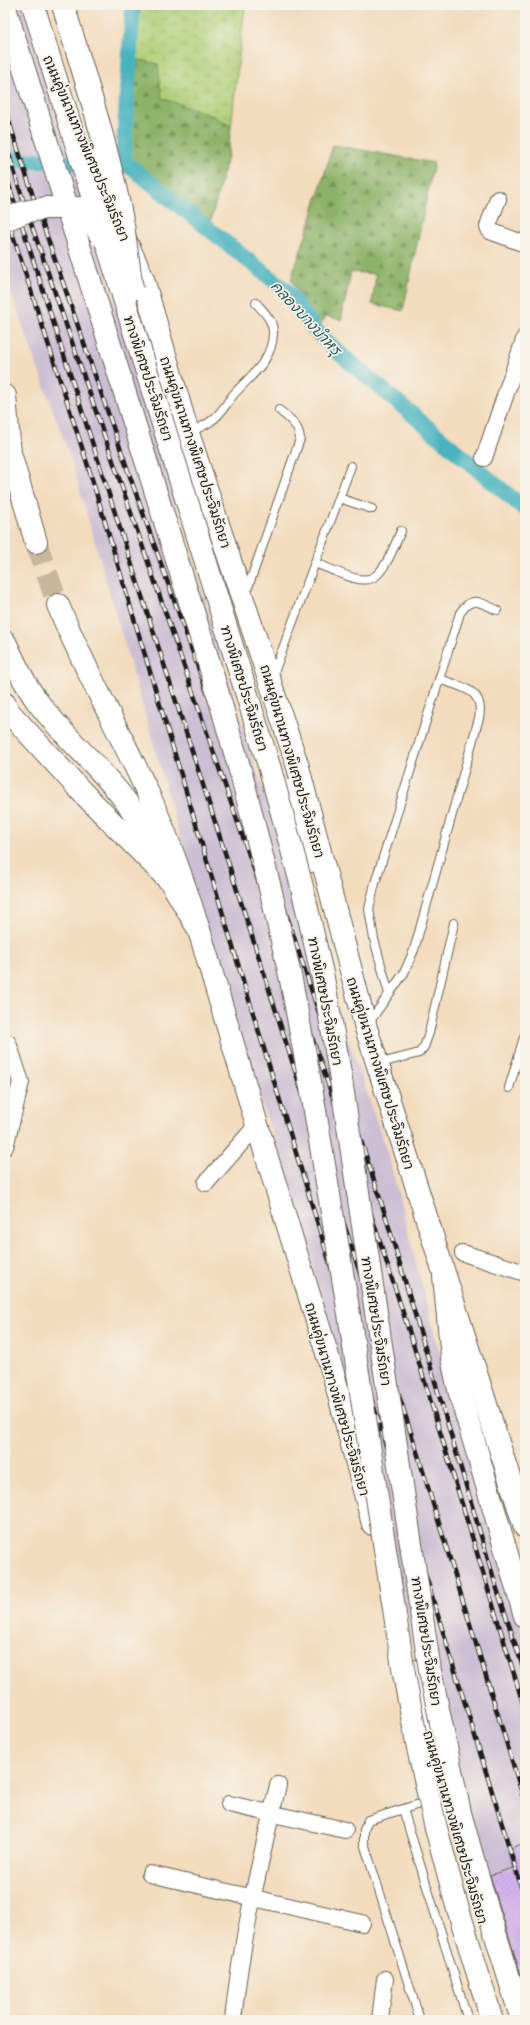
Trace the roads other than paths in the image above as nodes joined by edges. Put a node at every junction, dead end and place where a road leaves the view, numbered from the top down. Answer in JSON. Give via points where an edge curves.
{"nodes":[{"id":1,"x":33,"y":5,"type":"edge"},
{"id":2,"x":64,"y":5,"type":"edge"},
{"id":3,"x":5,"y":8,"type":"edge"},
{"id":4,"x":498,"y":198,"type":"dead end"},
{"id":5,"x":5,"y":220,"type":"edge"},
{"id":6,"x":525,"y":244,"type":"edge"},
{"id":7,"x":256,"y":303,"type":"dead end"},
{"id":8,"x":135,"y":307,"type":"junction"},
{"id":9,"x":525,"y":337,"type":"edge"},
{"id":10,"x":5,"y":396,"type":"edge"},
{"id":11,"x":279,"y":410,"type":"dead end"},
{"id":12,"x":188,"y":433,"type":"junction"},
{"id":13,"x":484,"y":458,"type":"dead end"},
{"id":14,"x":352,"y":466,"type":"dead end"},
{"id":15,"x":340,"y":498,"type":"junction"},
{"id":16,"x":372,"y":509,"type":"dead end"},
{"id":17,"x":401,"y":531,"type":"dead end"},
{"id":18,"x":36,"y":542,"type":"tunnel mouth"},
{"id":19,"x":315,"y":563,"type":"junction"},
{"id":20,"x":244,"y":600,"type":"junction"},
{"id":21,"x":58,"y":605,"type":"tunnel mouth"},
{"id":22,"x":497,"y":610,"type":"dead end"},
{"id":23,"x":5,"y":642,"type":"edge"},
{"id":24,"x":439,"y":679,"type":"junction"},
{"id":25,"x":270,"y":682,"type":"junction"},
{"id":26,"x":6,"y":710,"type":"edge"},
{"id":27,"x":171,"y":882,"type":"junction"},
{"id":28,"x":454,"y":923,"type":"dead end"},
{"id":29,"x":199,"y":930,"type":"junction"},
{"id":30,"x":341,"y":940,"type":"junction"},
{"id":31,"x":389,"y":994,"type":"junction"},
{"id":32,"x":366,"y":1028,"type":"junction"},
{"id":33,"x":525,"y":1034,"type":"edge"},
{"id":34,"x":5,"y":1043,"type":"edge"},
{"id":35,"x":376,"y":1064,"type":"junction"},
{"id":36,"x":509,"y":1088,"type":"dead end"},
{"id":37,"x":256,"y":1125,"type":"junction"},
{"id":38,"x":5,"y":1147,"type":"edge"},
{"id":39,"x":206,"y":1183,"type":"dead end"},
{"id":40,"x":464,"y":1253,"type":"dead end"},
{"id":41,"x":525,"y":1273,"type":"edge"},
{"id":42,"x":444,"y":1276,"type":"junction"},
{"id":43,"x":523,"y":1517,"type":"edge"},
{"id":44,"x":525,"y":1616,"type":"edge"},
{"id":45,"x":278,"y":1785,"type":"dead end"},
{"id":46,"x":446,"y":1796,"type":"junction"},
{"id":47,"x":229,"y":1804,"type":"dead end"},
{"id":48,"x":403,"y":1809,"type":"junction"},
{"id":49,"x":271,"y":1812,"type":"junction"},
{"id":50,"x":345,"y":1830,"type":"dead end"},
{"id":51,"x":150,"y":1874,"type":"dead end"},
{"id":52,"x":253,"y":1896,"type":"junction"},
{"id":53,"x":362,"y":1923,"type":"dead end"},
{"id":54,"x":385,"y":1979,"type":"dead end"},
{"id":55,"x":233,"y":2020,"type":"edge"},
{"id":56,"x":380,"y":2020,"type":"edge"},
{"id":57,"x":420,"y":2020,"type":"edge"},
{"id":58,"x":468,"y":2020,"type":"edge"},
{"id":59,"x":492,"y":2020,"type":"edge"},
{"id":60,"x":513,"y":2020,"type":"edge"},
{"id":61,"x":522,"y":2020,"type":"edge"}],
"edges":[{"from":1,"to":12,"type":"main road","name":"ถนนคู่ขนานทางพิเศษประจิมรัถยา","via":[[53,73],[143,279]]},
{"from":1,"to":61,"type":"main road","name":"ทางพิเศษประจิมรัถยา","bridge":true,"via":[[204,552],[270,769],[301,883],[323,978],[340,1073],[436,1702],[460,1814]]},
{"from":2,"to":8,"type":"main road","bridge":true,"via":[[116,189]]},
{"from":3,"to":59,"type":"main road","name":"ทางพิเศษประจิมรัถยา","bridge":true,"via":[[209,663],[272,892],[311,1087],[418,1748],[455,1899]]},
{"from":4,"to":6,"type":"street","via":[[488,227],[490,231]]},
{"from":5,"to":8,"type":"main road","bridge":true,"via":[[24,212],[46,208],[84,210],[92,219]]},
{"from":7,"to":12,"type":"lane","via":[[270,320],[274,333],[271,348],[264,362],[234,394],[223,411],[210,422]]},
{"from":8,"to":30,"type":"main road","via":[[283,785]]},
{"from":9,"to":13,"type":"street"},
{"from":10,"to":18,"type":"main road","via":[[10,453]]},
{"from":11,"to":20,"type":"lane","via":[[295,424],[300,439]]},
{"from":12,"to":20,"type":"main road","name":"ถนนคู่ขนานทางพิเศษประจิมรัถยา"},
{"from":14,"to":15,"type":"lane"},
{"from":15,"to":16,"type":"lane"},
{"from":15,"to":19,"type":"lane"},
{"from":17,"to":19,"type":"lane","via":[[387,562],[377,576],[370,580],[360,581]]},
{"from":19,"to":25,"type":"lane"},
{"from":20,"to":25,"type":"main road","name":"ถนนคู่ขนานทางพิเศษประจิมรัถยา"},
{"from":21,"to":29,"type":"main road","via":[[153,805],[170,845]]},
{"from":22,"to":24,"type":"lane","via":[[471,601],[466,605],[460,613]]},
{"from":23,"to":27,"type":"main road","via":[[36,699],[65,735],[125,800]]},
{"from":24,"to":31,"type":"lane","via":[[369,909],[374,939]]},
{"from":24,"to":31,"type":"lane","via":[[470,691],[480,702],[481,709],[414,950],[404,973]]},
{"from":25,"to":30,"type":"main road","name":"ถนนคู่ขนานทางพิเศษประจิมรัถยา","via":[[312,814]]},
{"from":26,"to":27,"type":"main road","name":"ถนนคู่ขนานทางพิเศษประจิมรัถยา"},
{"from":27,"to":29,"type":"main road","name":"ถนนคู่ขนานทางพิเศษประจิมรัถยา"},
{"from":28,"to":35,"type":"lane","via":[[424,1047],[419,1053]]},
{"from":29,"to":37,"type":"main road","name":"ถนนคู่ขนานทางพิเศษประจิมรัถยา"},
{"from":30,"to":32,"type":"main road","name":"ถนนคู่ขนานทางพิเศษประจิมรัถยา"},
{"from":31,"to":32,"type":"lane"},
{"from":32,"to":35,"type":"main road","name":"ถนนคู่ขนานทางพิเศษประจิมรัถยา"},
{"from":33,"to":36,"type":"lane"},
{"from":34,"to":38,"type":"street","via":[[8,1043],[21,1082]]},
{"from":35,"to":42,"type":"main road","name":"ถนนคู่ขนานทางพิเศษประจิมรัถยา"},
{"from":37,"to":39,"type":"street"},
{"from":37,"to":46,"type":"main road","name":"ถนนคู่ขนานทางพิเศษประจิมรัถยา","via":[[333,1373]]},
{"from":40,"to":41,"type":"street"},
{"from":42,"to":43,"type":"main road","name":"ถนนคู่ขนานทางพิเศษประจิมรัถยา"},
{"from":42,"to":44,"type":"main road","via":[[452,1358],[458,1390]]},
{"from":45,"to":49,"type":"street"},
{"from":46,"to":48,"type":"lane"},
{"from":46,"to":60,"type":"main road","name":"ถนนคู่ขนานทางพิเศษประจิมรัถยา"},
{"from":47,"to":49,"type":"street"},
{"from":48,"to":57,"type":"lane","via":[[368,1820],[364,1830],[364,1843]]},
{"from":48,"to":58,"type":"lane"},
{"from":49,"to":50,"type":"street"},
{"from":49,"to":52,"type":"street"},
{"from":51,"to":52,"type":"street"},
{"from":52,"to":53,"type":"street"},
{"from":52,"to":55,"type":"street","via":[[238,1968]]},
{"from":54,"to":56,"type":"street"}]}
